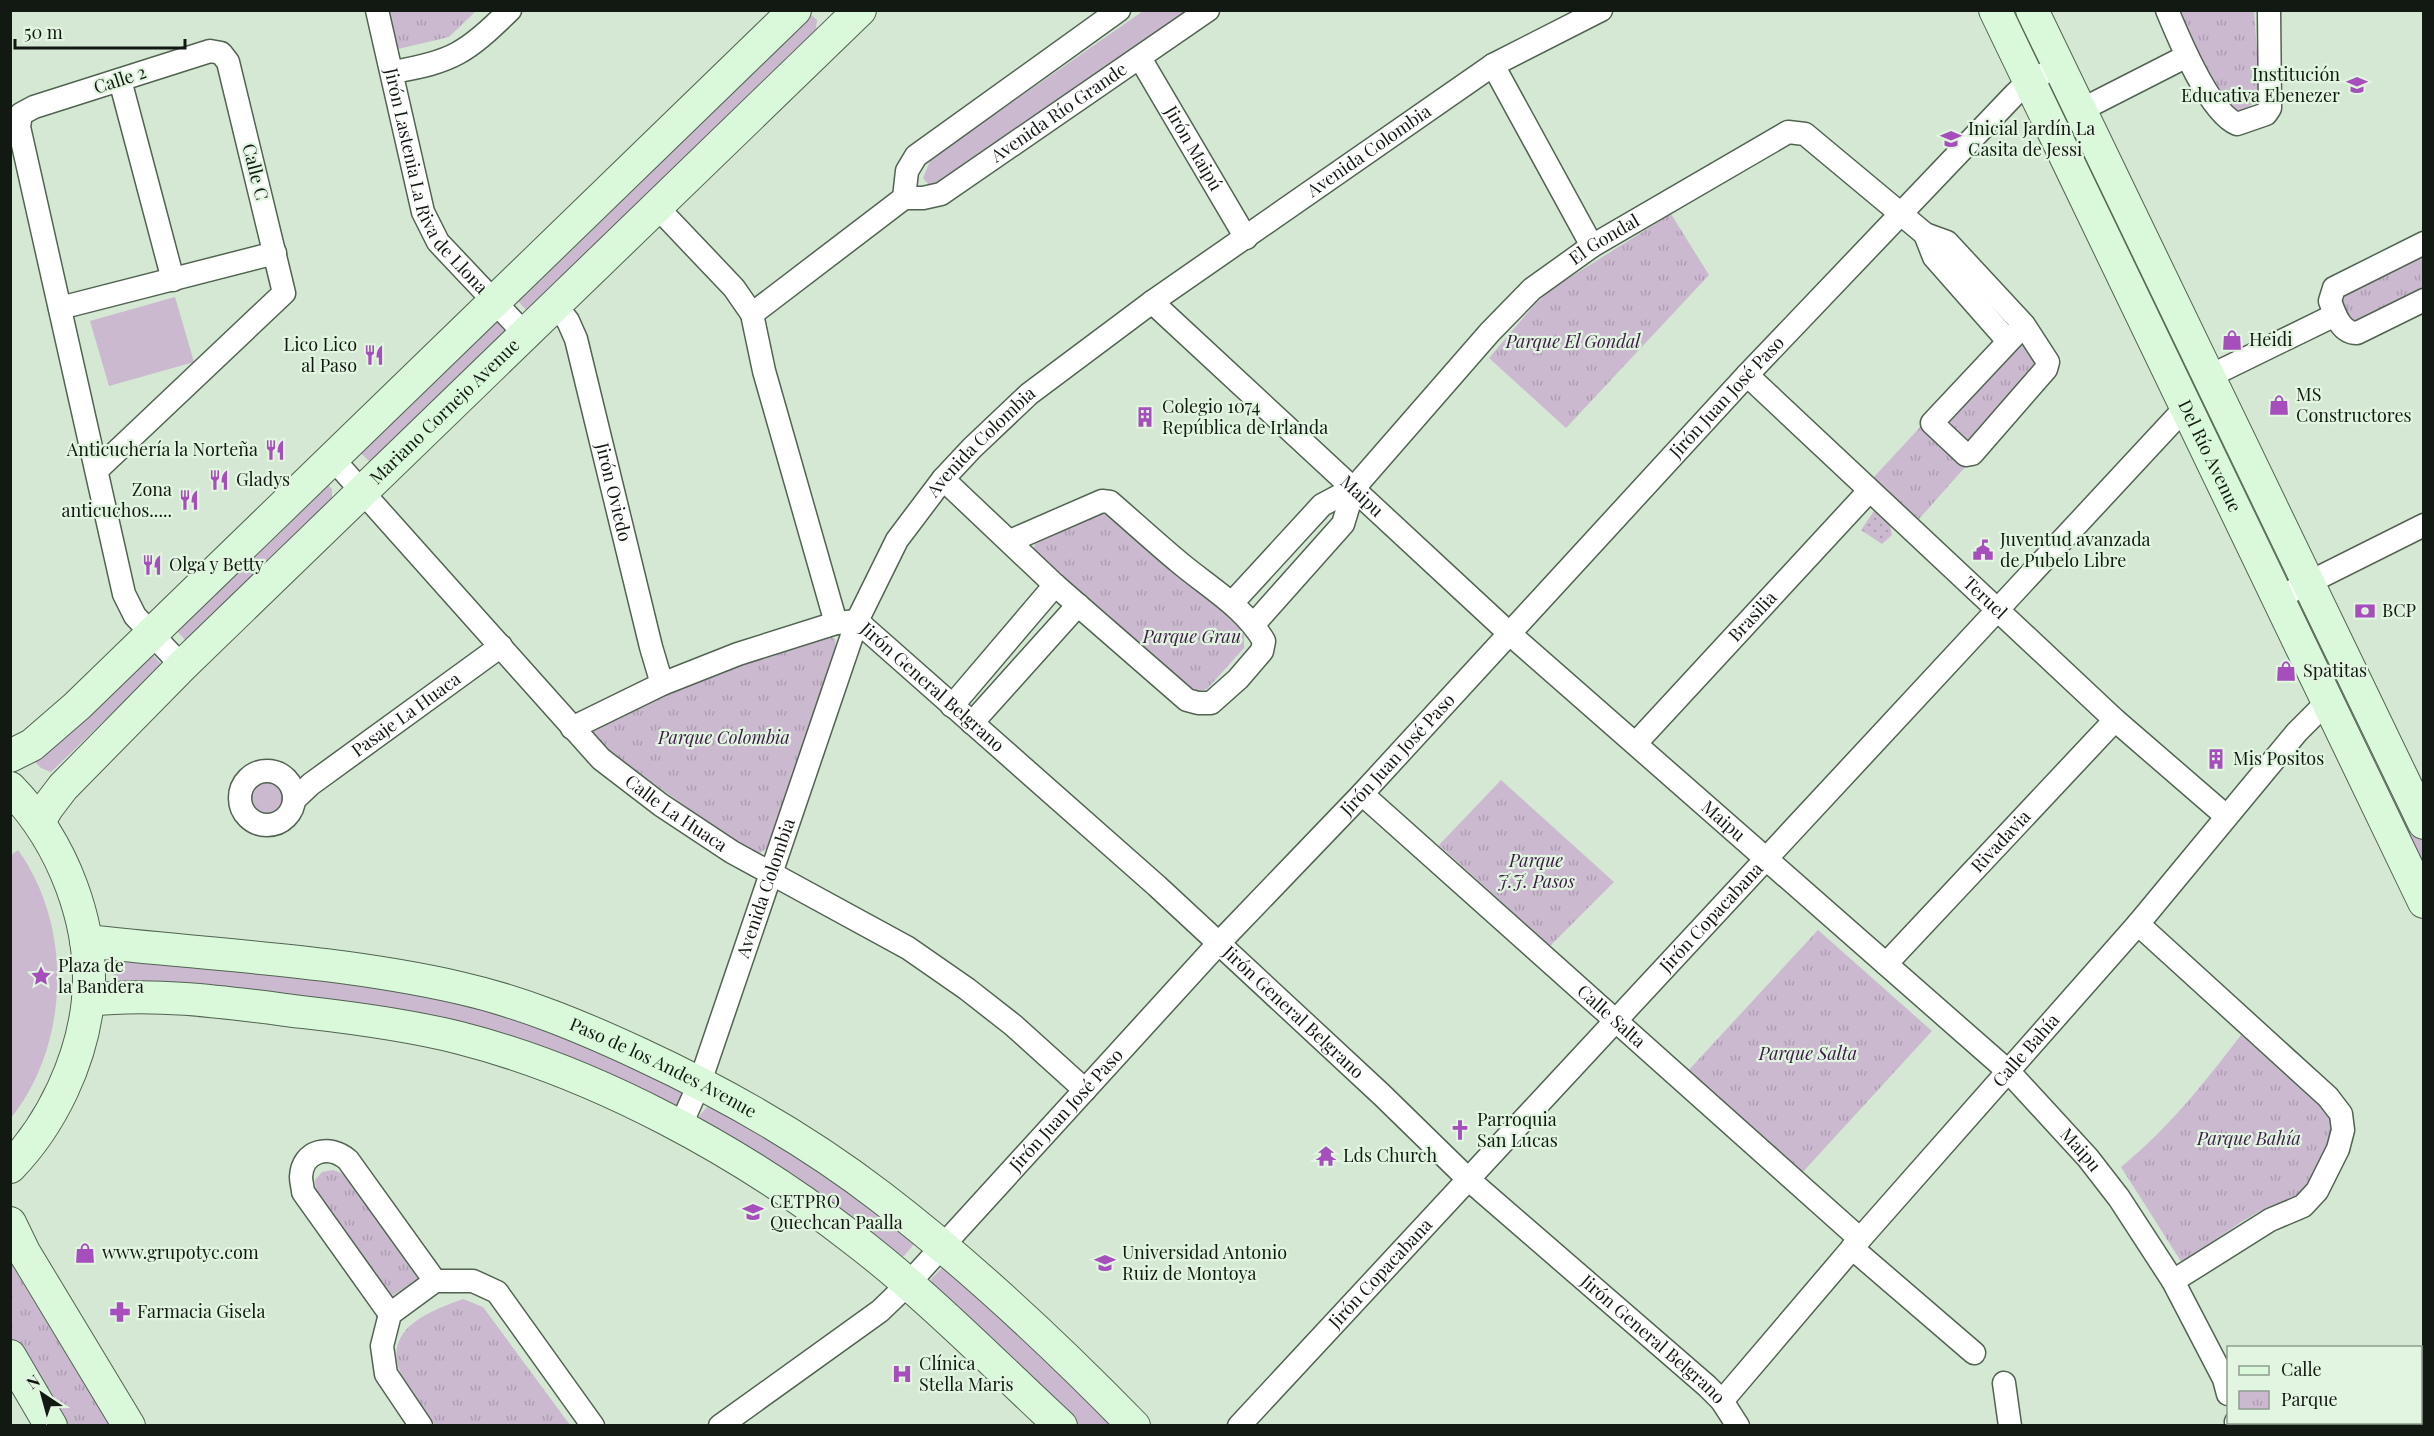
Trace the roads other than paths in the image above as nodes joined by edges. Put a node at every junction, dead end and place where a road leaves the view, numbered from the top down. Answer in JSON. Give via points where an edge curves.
{"nodes":[{"id":1,"x":377,"y":10,"type":"edge"},
{"id":2,"x":510,"y":10,"type":"edge"},
{"id":3,"x":795,"y":10,"type":"edge"},
{"id":4,"x":1119,"y":10,"type":"edge"},
{"id":5,"x":1208,"y":10,"type":"edge"},
{"id":6,"x":1601,"y":10,"type":"edge"},
{"id":7,"x":1995,"y":10,"type":"edge"},
{"id":8,"x":2032,"y":10,"type":"edge"},
{"id":9,"x":2167,"y":10,"type":"edge"},
{"id":10,"x":2269,"y":10,"type":"edge"},
{"id":11,"x":844,"y":14,"type":"edge"},
{"id":12,"x":1558,"y":20,"type":"edge"},
{"id":13,"x":221,"y":52,"type":"joint"},
{"id":14,"x":2187,"y":56,"type":"junction"},
{"id":15,"x":1140,"y":58,"type":"junction"},
{"id":16,"x":1492,"y":65,"type":"junction"},
{"id":17,"x":2059,"y":66,"type":"junction"},
{"id":18,"x":392,"y":72,"type":"junction"},
{"id":19,"x":120,"y":80,"type":"junction"},
{"id":20,"x":2029,"y":81,"type":"junction"},
{"id":21,"x":2081,"y":110,"type":"junction"},
{"id":22,"x":904,"y":198,"type":"junction"},
{"id":23,"x":657,"y":207,"type":"junction"},
{"id":24,"x":1901,"y":213,"type":"junction"},
{"id":25,"x":1924,"y":234,"type":"junction"},
{"id":26,"x":1246,"y":238,"type":"junction"},
{"id":27,"x":2424,"y":243,"type":"edge"},
{"id":28,"x":1593,"y":246,"type":"junction"},
{"id":29,"x":275,"y":253,"type":"junction"},
{"id":30,"x":172,"y":280,"type":"junction"},
{"id":31,"x":2424,"y":300,"type":"edge"},
{"id":32,"x":1152,"y":302,"type":"junction"},
{"id":33,"x":493,"y":303,"type":"junction"},
{"id":34,"x":555,"y":305,"type":"junction"},
{"id":35,"x":60,"y":308,"type":"junction"},
{"id":36,"x":752,"y":314,"type":"junction"},
{"id":37,"x":2335,"y":315,"type":"junction"},
{"id":38,"x":2024,"y":325,"type":"junction"},
{"id":39,"x":525,"y":334,"type":"junction"},
{"id":40,"x":2008,"y":341,"type":"junction"},
{"id":41,"x":1747,"y":375,"type":"junction"},
{"id":42,"x":2208,"y":377,"type":"junction"},
{"id":43,"x":2185,"y":408,"type":"junction"},
{"id":44,"x":333,"y":459,"type":"junction"},
{"id":45,"x":97,"y":470,"type":"junction"},
{"id":46,"x":943,"y":479,"type":"junction"},
{"id":47,"x":1354,"y":488,"type":"junction"},
{"id":48,"x":363,"y":491,"type":"junction"},
{"id":49,"x":1869,"y":491,"type":"junction"},
{"id":50,"x":2424,"y":525,"type":"edge"},
{"id":51,"x":1010,"y":541,"type":"junction"},
{"id":52,"x":2309,"y":582,"type":"junction"},
{"id":53,"x":1056,"y":585,"type":"junction"},
{"id":54,"x":2278,"y":598,"type":"junction"},
{"id":55,"x":1232,"y":603,"type":"junction"},
{"id":56,"x":1078,"y":605,"type":"junction"},
{"id":57,"x":1998,"y":610,"type":"junction"},
{"id":58,"x":847,"y":622,"type":"junction"},
{"id":59,"x":1254,"y":624,"type":"junction"},
{"id":60,"x":1510,"y":633,"type":"junction"},
{"id":61,"x":151,"y":634,"type":"junction"},
{"id":62,"x":501,"y":646,"type":"junction"},
{"id":63,"x":182,"y":666,"type":"junction"},
{"id":64,"x":662,"y":684,"type":"junction"},
{"id":65,"x":2328,"y":701,"type":"junction"},
{"id":66,"x":952,"y":706,"type":"junction"},
{"id":67,"x":2115,"y":720,"type":"junction"},
{"id":68,"x":972,"y":723,"type":"junction"},
{"id":69,"x":572,"y":728,"type":"junction"},
{"id":70,"x":1636,"y":743,"type":"junction"},
{"id":71,"x":10,"y":756,"type":"edge"},
{"id":72,"x":10,"y":788,"type":"edge"},
{"id":73,"x":298,"y":788,"type":"dead end"},
{"id":74,"x":1362,"y":794,"type":"junction"},
{"id":75,"x":2226,"y":816,"type":"junction"},
{"id":76,"x":39,"y":822,"type":"junction"},
{"id":77,"x":2424,"y":823,"type":"edge"},
{"id":78,"x":1767,"y":858,"type":"junction"},
{"id":79,"x":772,"y":875,"type":"junction"},
{"id":80,"x":2424,"y":902,"type":"edge"},
{"id":81,"x":2138,"y":924,"type":"junction"},
{"id":82,"x":86,"y":941,"type":"junction"},
{"id":83,"x":1218,"y":944,"type":"junction"},
{"id":84,"x":1886,"y":964,"type":"junction"},
{"id":85,"x":88,"y":1000,"type":"junction"},
{"id":86,"x":1615,"y":1021,"type":"junction"},
{"id":87,"x":2008,"y":1072,"type":"junction"},
{"id":88,"x":700,"y":1082,"type":"junction"},
{"id":89,"x":1085,"y":1090,"type":"junction"},
{"id":90,"x":680,"y":1127,"type":"junction"},
{"id":91,"x":10,"y":1167,"type":"edge"},
{"id":92,"x":1468,"y":1179,"type":"junction"},
{"id":93,"x":10,"y":1223,"type":"edge"},
{"id":94,"x":1856,"y":1244,"type":"junction"},
{"id":95,"x":943,"y":1247,"type":"junction"},
{"id":96,"x":435,"y":1281,"type":"junction"},
{"id":97,"x":2173,"y":1281,"type":"junction"},
{"id":98,"x":908,"y":1284,"type":"junction"},
{"id":99,"x":390,"y":1314,"type":"junction"},
{"id":100,"x":1974,"y":1353,"type":"dead end"},
{"id":101,"x":10,"y":1356,"type":"edge"},
{"id":102,"x":2004,"y":1383,"type":"dead end"},
{"id":103,"x":2227,"y":1388,"type":"edge"},
{"id":104,"x":1722,"y":1401,"type":"junction"},
{"id":105,"x":51,"y":1425,"type":"edge"},
{"id":106,"x":129,"y":1425,"type":"edge"},
{"id":107,"x":422,"y":1425,"type":"edge"},
{"id":108,"x":593,"y":1425,"type":"edge"},
{"id":109,"x":720,"y":1425,"type":"edge"},
{"id":110,"x":1060,"y":1425,"type":"edge"},
{"id":111,"x":1134,"y":1425,"type":"edge"},
{"id":112,"x":1239,"y":1425,"type":"edge"},
{"id":113,"x":1738,"y":1425,"type":"edge"},
{"id":114,"x":2010,"y":1425,"type":"edge"}],
"edges":[{"from":1,"to":18,"type":"street","name":"Jirón Lastenia La Riva de Llona"},
{"from":2,"to":18,"type":"street","via":[[479,41],[459,54],[441,62]]},
{"from":3,"to":33,"type":"main road"},
{"from":4,"to":22,"type":"street","via":[[916,156],[907,171]]},
{"from":5,"to":15,"type":"street","name":"Avenida Río Grande"},
{"from":6,"to":12,"type":"street","name":"Avenida Colombia"},
{"from":7,"to":20,"type":"main road","name":"Del Río Avenue"},
{"from":8,"to":17,"type":"main road","name":"Del Río Avenue"},
{"from":9,"to":14,"type":"street"},
{"from":10,"to":14,"type":"street","via":[[2270,108],[2266,114],[2237,124],[2229,121]]},
{"from":11,"to":23,"type":"main road","name":"Mariano Cornejo Avenue"},
{"from":12,"to":16,"type":"street","name":"Avenida Colombia"},
{"from":13,"to":19,"type":"street","name":"Calle 2","via":[[210,51]]},
{"from":13,"to":29,"type":"street","name":"Calle C","via":[[228,62]]},
{"from":14,"to":21,"type":"street"},
{"from":15,"to":22,"type":"street","name":"Avenida Río Grande","via":[[941,194]]},
{"from":15,"to":26,"type":"street","name":"Jirón Maipú"},
{"from":16,"to":26,"type":"street","name":"Avenida Colombia"},
{"from":16,"to":28,"type":"street"},
{"from":17,"to":20,"type":"street","name":"Jirón Juan José Paso"},
{"from":17,"to":21,"type":"main road","name":"Del Río Avenue"},
{"from":18,"to":33,"type":"street","name":"Jirón Lastenia La Riva de Llona","via":[[423,212],[438,242]]},
{"from":19,"to":30,"type":"street"},
{"from":19,"to":35,"type":"street","name":"Calle 2","via":[[21,114],[19,127]]},
{"from":20,"to":24,"type":"street","name":"Jirón Juan José Paso"},
{"from":20,"to":43,"type":"main road","name":"Del Río Avenue"},
{"from":21,"to":42,"type":"main road","name":"Del Río Avenue"},
{"from":22,"to":36,"type":"street"},
{"from":23,"to":34,"type":"main road","name":"Mariano Cornejo Avenue"},
{"from":23,"to":36,"type":"street","name":"Jirón General Belgrano","via":[[734,288]]},
{"from":24,"to":25,"type":"street","name":"El Gondal"},
{"from":24,"to":28,"type":"street","name":"El Gondal","via":[[1805,134],[1788,132]]},
{"from":24,"to":41,"type":"street","name":"Jirón Juan José Paso"},
{"from":25,"to":38,"type":"street","via":[[1947,242]]},
{"from":25,"to":40,"type":"street","via":[[1934,257]]},
{"from":26,"to":32,"type":"street","name":"Avenida Colombia"},
{"from":27,"to":37,"type":"street","via":[[2334,288],[2330,302]]},
{"from":28,"to":47,"type":"street","name":"El Gondal","via":[[1532,289]]},
{"from":29,"to":30,"type":"street"},
{"from":29,"to":45,"type":"street","name":"Calle C","via":[[284,293]]},
{"from":30,"to":35,"type":"street"},
{"from":31,"to":37,"type":"street","via":[[2357,333],[2350,333]]},
{"from":32,"to":46,"type":"street","name":"Avenida Colombia","via":[[1029,394]]},
{"from":32,"to":47,"type":"street","name":"Maipu"},
{"from":33,"to":39,"type":"street","name":"Jirón Lastenia La Riva de Llona"},
{"from":33,"to":44,"type":"main road"},
{"from":34,"to":39,"type":"main road","name":"Mariano Cornejo Avenue"},
{"from":34,"to":64,"type":"street","name":"Jirón Oviedo","via":[[576,339]]},
{"from":35,"to":45,"type":"street"},
{"from":36,"to":58,"type":"street","name":"Jirón General Belgrano","via":[[764,371]]},
{"from":37,"to":42,"type":"street"},
{"from":38,"to":40,"type":"street"},
{"from":38,"to":40,"type":"street","via":[[2048,362],[2046,369],[1972,454],[1966,455],[1932,423]]},
{"from":39,"to":48,"type":"main road","name":"Mariano Cornejo Avenue"},
{"from":41,"to":49,"type":"street","name":"Teruel"},
{"from":41,"to":60,"type":"street","name":"Jirón Juan José Paso"},
{"from":42,"to":52,"type":"main road","name":"Del Río Avenue"},
{"from":43,"to":54,"type":"main road","name":"Del Río Avenue"},
{"from":43,"to":57,"type":"street","name":"Jirón Copacabana"},
{"from":44,"to":48,"type":"street","name":"Calle La Huaca"},
{"from":44,"to":61,"type":"main road"},
{"from":45,"to":61,"type":"street","via":[[124,594],[135,616]]},
{"from":46,"to":51,"type":"street"},
{"from":46,"to":58,"type":"street","name":"Avenida Colombia","via":[[897,540]]},
{"from":47,"to":55,"type":"street","name":"El Gondal","via":[[1322,506]]},
{"from":47,"to":59,"type":"street","name":"El Gondal","via":[[1343,524]]},
{"from":47,"to":60,"type":"street","name":"Maipu"},
{"from":48,"to":62,"type":"street","name":"Calle La Huaca"},
{"from":48,"to":63,"type":"main road","name":"Mariano Cornejo Avenue"},
{"from":49,"to":57,"type":"street","name":"Teruel"},
{"from":49,"to":70,"type":"street","name":"Brasilia"},
{"from":50,"to":52,"type":"street"},
{"from":51,"to":53,"type":"street"},
{"from":51,"to":55,"type":"street","via":[[1102,501],[1110,502]]},
{"from":52,"to":54,"type":"street"},
{"from":52,"to":77,"type":"main road","name":"Del Río Avenue"},
{"from":53,"to":56,"type":"street"},
{"from":53,"to":66,"type":"street"},
{"from":54,"to":65,"type":"main road","name":"Del Río Avenue"},
{"from":55,"to":59,"type":"street"},
{"from":56,"to":59,"type":"street","via":[[1187,700],[1198,704],[1211,703],[1262,651],[1264,641]]},
{"from":56,"to":68,"type":"street"},
{"from":57,"to":67,"type":"street","name":"Teruel"},
{"from":57,"to":78,"type":"street","name":"Jirón Copacabana"},
{"from":58,"to":64,"type":"street","name":"Jirón General Belgrano","via":[[738,654]]},
{"from":58,"to":66,"type":"street","name":"Jirón General Belgrano"},
{"from":58,"to":79,"type":"street","name":"Avenida Colombia"},
{"from":60,"to":70,"type":"street","name":"Maipu"},
{"from":60,"to":74,"type":"street","name":"Jirón Juan José Paso"},
{"from":61,"to":63,"type":"street"},
{"from":61,"to":71,"type":"main road","via":[[32,745]]},
{"from":62,"to":69,"type":"street","name":"Calle La Huaca"},
{"from":62,"to":73,"type":"street","name":"Pasaje La Huaca"},
{"from":63,"to":76,"type":"main road","name":"Mariano Cornejo Avenue","via":[[63,787]]},
{"from":64,"to":69,"type":"street","name":"Jirón General Belgrano"},
{"from":65,"to":75,"type":"street","name":"Calle Bahía"},
{"from":65,"to":80,"type":"main road","name":"Del Río Avenue"},
{"from":66,"to":68,"type":"street","name":"Jirón General Belgrano"},
{"from":67,"to":75,"type":"street","name":"Teruel"},
{"from":67,"to":84,"type":"street","name":"Rivadavia"},
{"from":68,"to":83,"type":"street","name":"Jirón General Belgrano"},
{"from":69,"to":79,"type":"street","name":"Calle La Huaca","via":[[601,759],[636,786]]},
{"from":70,"to":78,"type":"street","name":"Maipu"},
{"from":72,"to":76,"type":"main road"},
{"from":74,"to":83,"type":"street","name":"Jirón Juan José Paso"},
{"from":74,"to":86,"type":"street","name":"Calle Salta"},
{"from":75,"to":81,"type":"street","name":"Calle Bahía"},
{"from":76,"to":82,"type":"main road","via":[[76,900]]},
{"from":78,"to":84,"type":"street","name":"Maipu"},
{"from":78,"to":86,"type":"street","name":"Jirón Copacabana"},
{"from":79,"to":88,"type":"street","name":"Avenida Colombia"},
{"from":79,"to":89,"type":"street","name":"Calle La Huaca","via":[[908,948],[967,988]]},
{"from":81,"to":87,"type":"street","name":"Calle Bahía"},
{"from":81,"to":97,"type":"street","via":[[2328,1097],[2341,1114],[2343,1130],[2317,1191],[2303,1206],[2270,1220]]},
{"from":82,"to":85,"type":"main road"},
{"from":82,"to":88,"type":"main road","name":"Paso de los Andes Avenue","via":[[299,962],[461,988],[542,1012]]},
{"from":83,"to":89,"type":"street","name":"Jirón Juan José Paso"},
{"from":83,"to":92,"type":"street","name":"Jirón General Belgrano"},
{"from":84,"to":87,"type":"street","name":"Maipu"},
{"from":85,"to":90,"type":"main road","via":[[148,996],[235,1004],[343,1017],[457,1037],[555,1070]]},
{"from":85,"to":91,"type":"main road","via":[[78,1048],[57,1102],[28,1149]]},
{"from":86,"to":92,"type":"street","name":"Jirón Copacabana"},
{"from":86,"to":94,"type":"street","name":"Calle Salta"},
{"from":87,"to":94,"type":"street","name":"Calle Bahía"},
{"from":87,"to":97,"type":"street","name":"Maipu","via":[[2120,1198]]},
{"from":88,"to":90,"type":"street","name":"Avenida Colombia"},
{"from":88,"to":95,"type":"main road","name":"Paso de los Andes Avenue","via":[[839,1167]]},
{"from":89,"to":95,"type":"street","name":"Jirón Juan José Paso"},
{"from":90,"to":98,"type":"main road","via":[[739,1158],[851,1236]]},
{"from":92,"to":104,"type":"street","name":"Jirón General Belgrano"},
{"from":92,"to":112,"type":"street","name":"Jirón Copacabana"},
{"from":93,"to":106,"type":"main road"},
{"from":94,"to":100,"type":"street","name":"Calle Salta"},
{"from":94,"to":104,"type":"street","name":"Calle Bahía"},
{"from":95,"to":98,"type":"street","name":"Jirón Juan José Paso"},
{"from":95,"to":111,"type":"main road","name":"Paso de los Andes Avenue"},
{"from":96,"to":99,"type":"street"},
{"from":96,"to":99,"type":"street","via":[[348,1160],[339,1152],[327,1150],[312,1155],[301,1177],[303,1192]]},
{"from":96,"to":108,"type":"street","via":[[473,1281],[497,1292]]},
{"from":97,"to":103,"type":"street","name":"Maipu"},
{"from":98,"to":109,"type":"street","name":"Jirón Juan José Paso","via":[[880,1311]]},
{"from":98,"to":110,"type":"main road"},
{"from":99,"to":107,"type":"street","via":[[382,1346],[386,1374]]},
{"from":101,"to":105,"type":"main road"},
{"from":102,"to":114,"type":"street"},
{"from":104,"to":113,"type":"street","name":"Jirón General Belgrano"}]}
